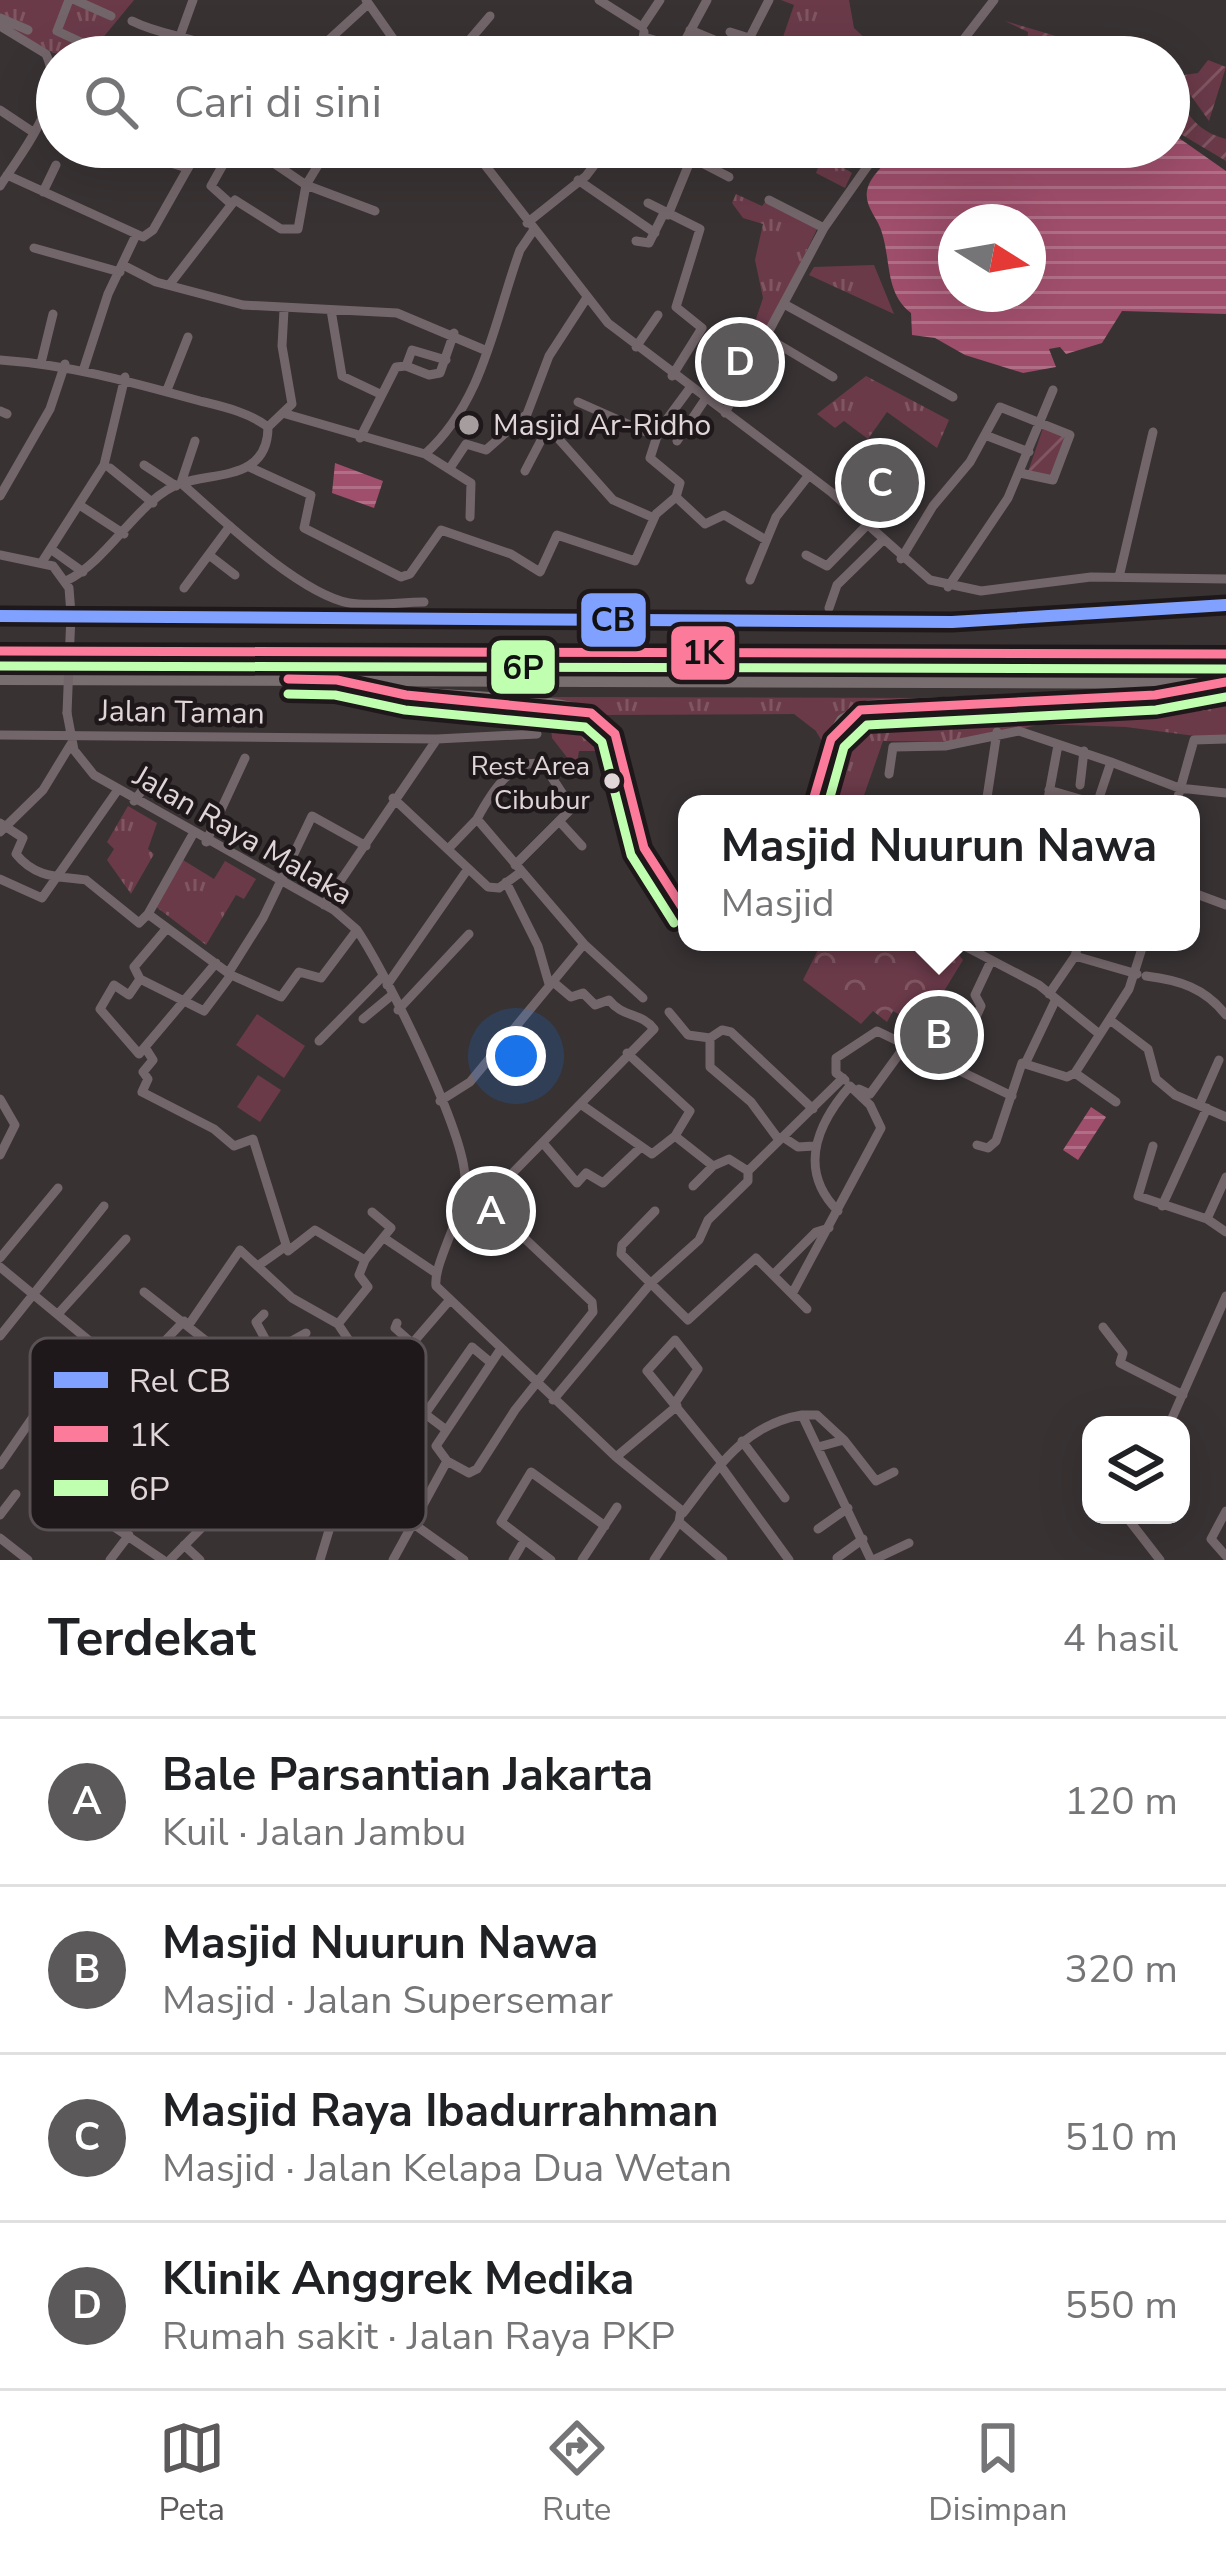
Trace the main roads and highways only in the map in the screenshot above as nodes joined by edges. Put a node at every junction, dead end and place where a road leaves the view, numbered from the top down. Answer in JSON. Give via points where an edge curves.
{"nodes":[{"id":1,"x":0,"y":651,"type":"edge"},
{"id":2,"x":1226,"y":654,"type":"edge"},
{"id":3,"x":0,"y":678,"type":"edge"},
{"id":4,"x":337,"y":680,"type":"junction"},
{"id":5,"x":1226,"y":682,"type":"edge"},
{"id":6,"x":608,"y":726,"type":"dead end"},
{"id":7,"x":826,"y":751,"type":"dead end"}],
"edges":[{"from":1,"to":2,"type":"highway"},
{"from":3,"to":4,"type":"highway"},
{"from":4,"to":5,"type":"highway"},
{"from":4,"to":6,"type":"highway","via":[[406,695],[580,709]]},
{"from":5,"to":7,"type":"highway","via":[[1137,696],[869,707],[843,721]]}]}
